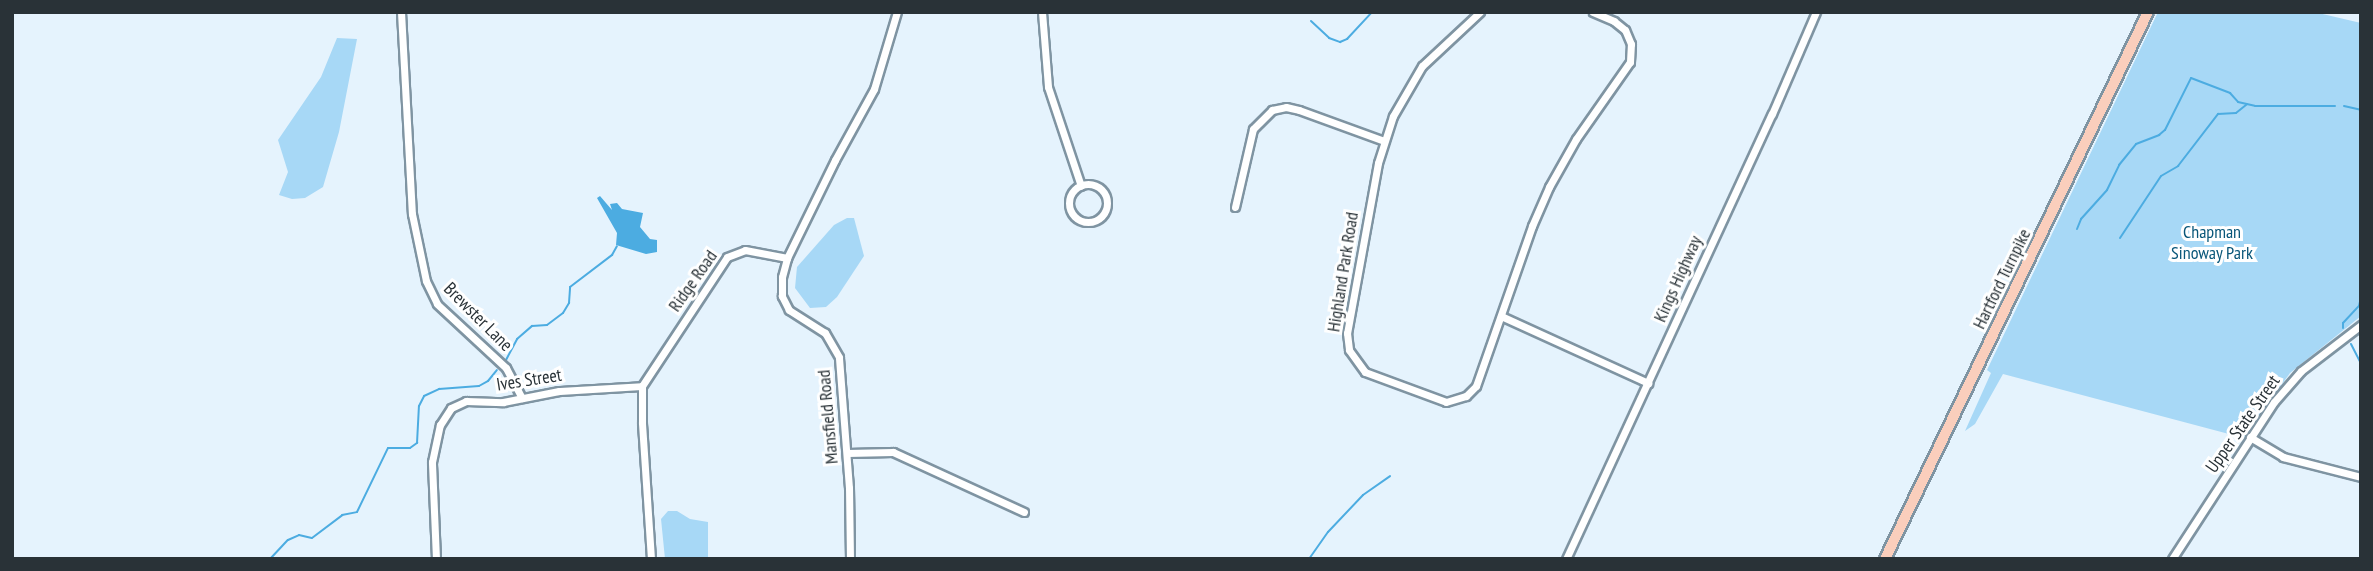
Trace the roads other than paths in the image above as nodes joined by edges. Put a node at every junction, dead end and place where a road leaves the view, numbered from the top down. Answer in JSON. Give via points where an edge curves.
{"nodes":[{"id":1,"x":401,"y":12,"type":"edge"},
{"id":2,"x":897,"y":12,"type":"edge"},
{"id":3,"x":1042,"y":12,"type":"edge"},
{"id":4,"x":1480,"y":12,"type":"edge"},
{"id":5,"x":1593,"y":12,"type":"edge"},
{"id":6,"x":1816,"y":12,"type":"edge"},
{"id":7,"x":2148,"y":12,"type":"edge"},
{"id":8,"x":1384,"y":141,"type":"junction"},
{"id":9,"x":1082,"y":186,"type":"junction"},
{"id":10,"x":1235,"y":207,"type":"dead end"},
{"id":11,"x":788,"y":258,"type":"junction"},
{"id":12,"x":1502,"y":316,"type":"junction"},
{"id":13,"x":2361,"y":325,"type":"edge"},
{"id":14,"x":1648,"y":383,"type":"junction"},
{"id":15,"x":642,"y":386,"type":"junction"},
{"id":16,"x":522,"y":398,"type":"junction"},
{"id":17,"x":2250,"y":437,"type":"junction"},
{"id":18,"x":847,"y":453,"type":"junction"},
{"id":19,"x":2361,"y":477,"type":"edge"},
{"id":20,"x":1024,"y":512,"type":"dead end"},
{"id":21,"x":436,"y":559,"type":"edge"},
{"id":22,"x":651,"y":559,"type":"edge"},
{"id":23,"x":850,"y":559,"type":"edge"},
{"id":24,"x":1566,"y":559,"type":"edge"},
{"id":25,"x":1885,"y":559,"type":"edge"},
{"id":26,"x":2172,"y":559,"type":"edge"}],
"edges":[{"from":1,"to":16,"type":"street","name":"Brewster Lane","via":[[414,229],[429,290],[438,304],[498,359]]},
{"from":2,"to":11,"type":"street","via":[[874,89]]},
{"from":3,"to":9,"type":"street","via":[[1048,87]]},
{"from":4,"to":8,"type":"street","name":"Highland Park Road","via":[[1414,76]]},
{"from":5,"to":12,"type":"street","name":"Highland Park Road","via":[[1625,30],[1631,44],[1630,62],[1549,187]]},
{"from":6,"to":14,"type":"street","name":"Kings Highway"},
{"from":7,"to":25,"type":"main road","name":"Hartford Turnpike"},
{"from":8,"to":10,"type":"street","via":[[1293,108],[1272,110],[1253,129]]},
{"from":8,"to":12,"type":"street","name":"Highland Park Road","via":[[1348,333],[1349,350],[1357,364],[1374,377],[1435,400],[1460,399],[1480,379]]},
{"from":9,"to":9,"type":"street","via":[[1069,198],[1070,211],[1077,219],[1092,222],[1103,215],[1106,198],[1098,188]]},
{"from":11,"to":15,"type":"street","name":"Ridge Road","via":[[745,250],[727,257]]},
{"from":11,"to":18,"type":"street","name":"Mansfield Road","via":[[782,277],[784,301],[836,347]]},
{"from":12,"to":14,"type":"street"},
{"from":13,"to":17,"type":"street","name":"Upper State Street","via":[[2301,371]]},
{"from":14,"to":24,"type":"street","name":"Kings Highway"},
{"from":15,"to":16,"type":"street","name":"Ives Street"},
{"from":15,"to":22,"type":"street"},
{"from":16,"to":21,"type":"street","name":"Ives Street","via":[[466,401],[454,405],[445,416],[432,475]]},
{"from":17,"to":19,"type":"street","via":[[2283,457]]},
{"from":17,"to":26,"type":"street","name":"Upper State Street"},
{"from":18,"to":20,"type":"street","via":[[893,452]]},
{"from":18,"to":23,"type":"street","name":"Mansfield Road"}]}
